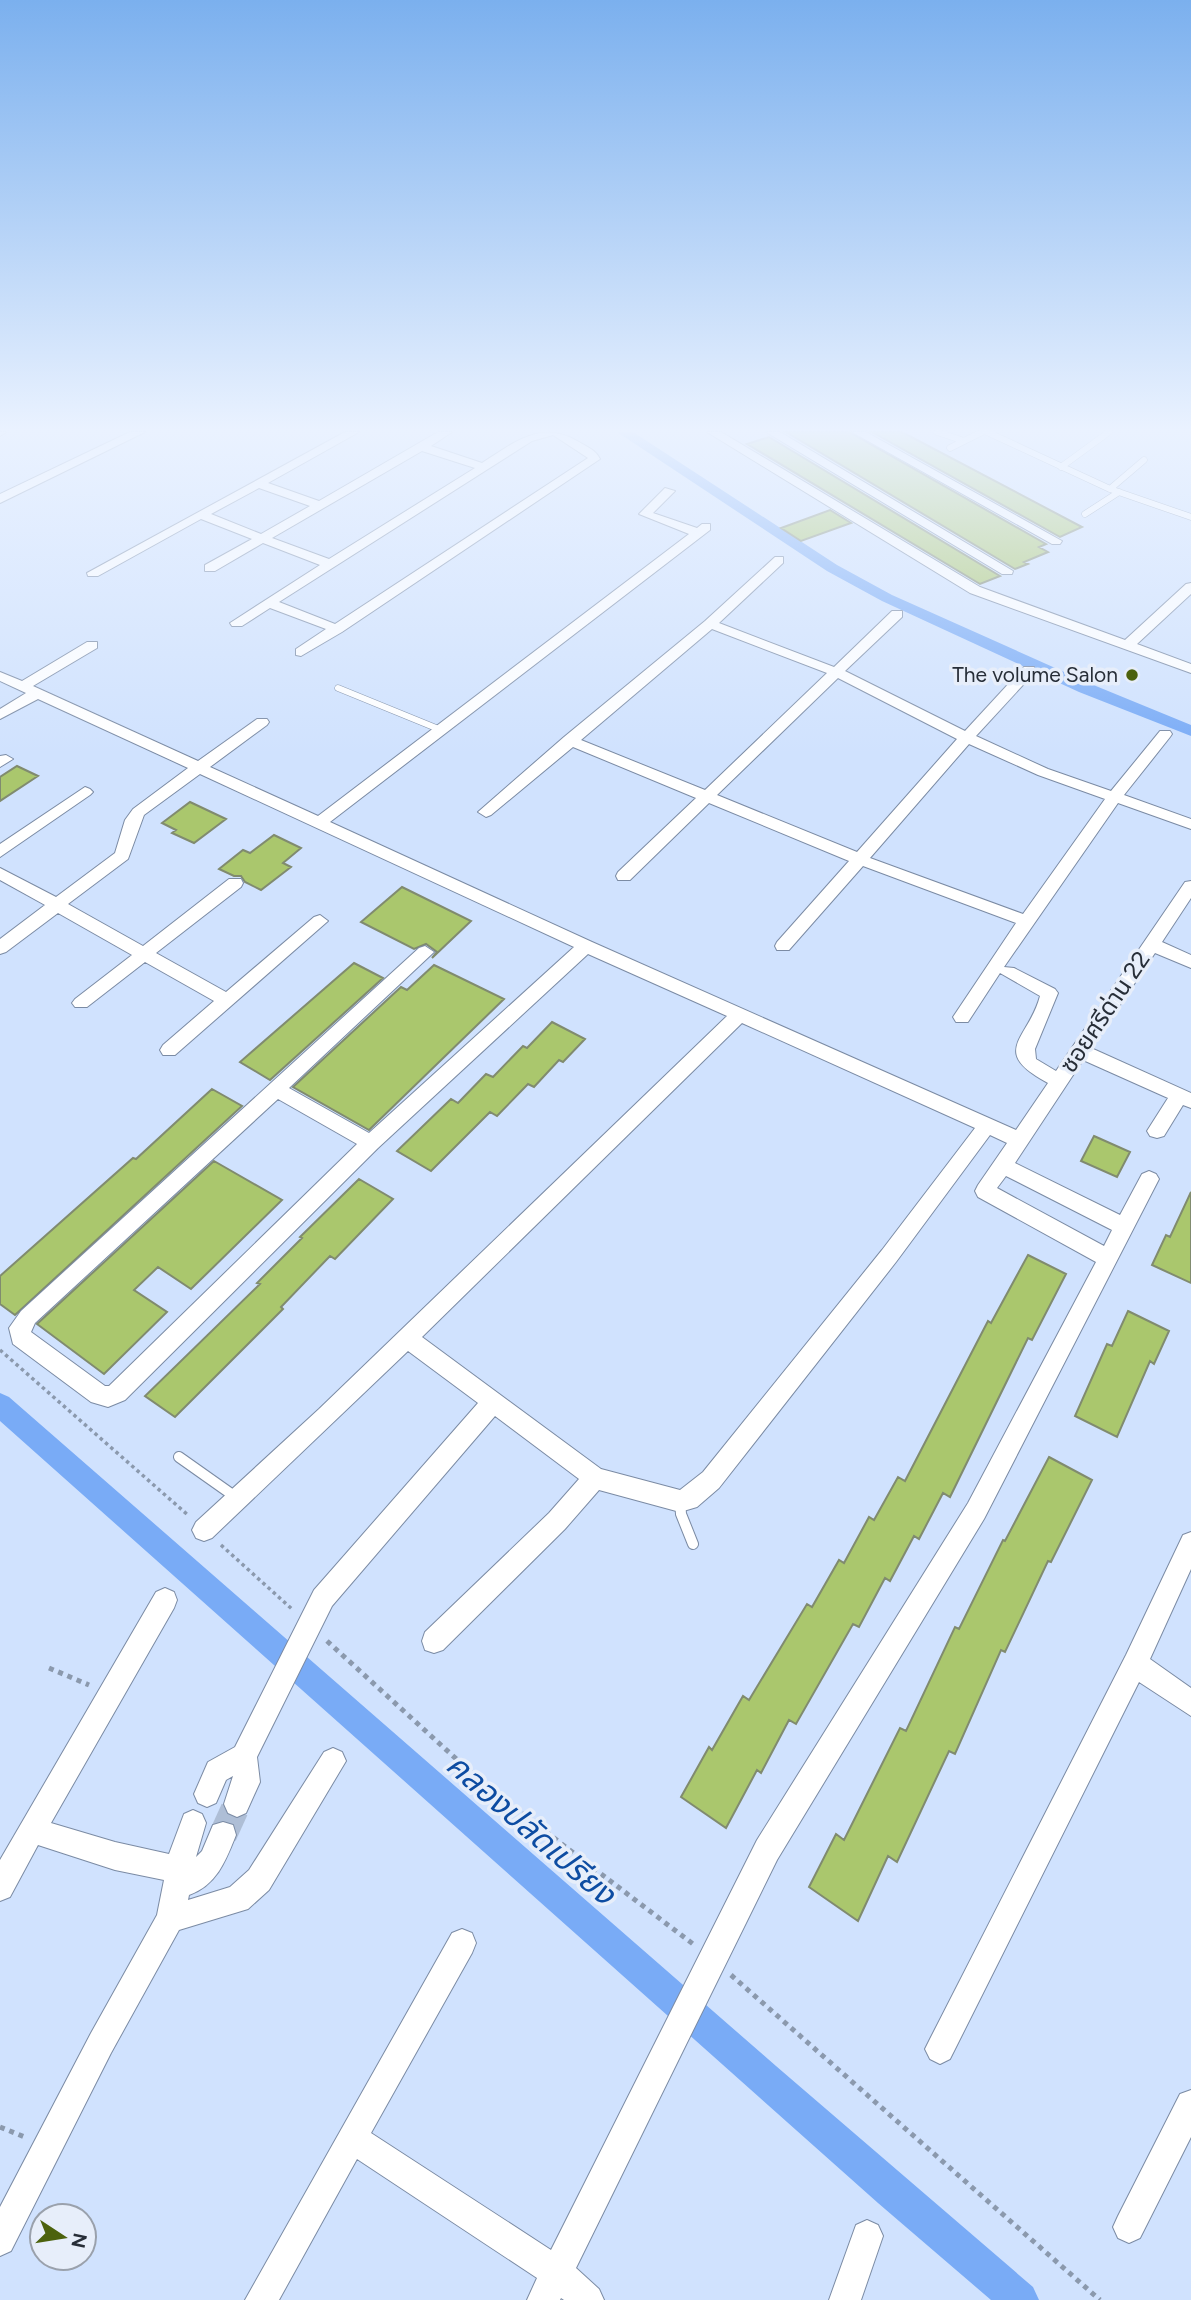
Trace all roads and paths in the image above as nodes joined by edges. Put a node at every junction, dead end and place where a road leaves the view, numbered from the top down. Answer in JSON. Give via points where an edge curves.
{"nodes":[{"id":1,"x":156,"y":539,"type":"edge"},
{"id":2,"x":259,"y":539,"type":"edge"},
{"id":3,"x":265,"y":539,"type":"edge"},
{"id":4,"x":370,"y":539,"type":"edge"},
{"id":5,"x":473,"y":539,"type":"edge"},
{"id":6,"x":690,"y":539,"type":"edge"},
{"id":7,"x":891,"y":539,"type":"edge"},
{"id":8,"x":953,"y":539,"type":"edge"},
{"id":9,"x":1053,"y":539,"type":"edge"},
{"id":10,"x":1056,"y":541,"type":"dead end"},
{"id":11,"x":779,"y":560,"type":"dead end"},
{"id":12,"x":331,"y":564,"type":"junction"},
{"id":13,"x":210,"y":568,"type":"dead end"},
{"id":14,"x":1007,"y":571,"type":"dead end"},
{"id":15,"x":93,"y":573,"type":"dead end"},
{"id":16,"x":1191,"y":587,"type":"edge"},
{"id":17,"x":270,"y":603,"type":"junction"},
{"id":18,"x":897,"y":614,"type":"dead end"},
{"id":19,"x":237,"y":623,"type":"dead end"},
{"id":20,"x":710,"y":624,"type":"junction"},
{"id":21,"x":337,"y":629,"type":"junction"},
{"id":22,"x":92,"y":645,"type":"dead end"},
{"id":23,"x":1127,"y":646,"type":"junction"},
{"id":24,"x":301,"y":652,"type":"dead end"},
{"id":25,"x":1190,"y":668,"type":"edge"},
{"id":26,"x":1029,"y":670,"type":"dead end"},
{"id":27,"x":836,"y":672,"type":"junction"},
{"id":28,"x":0,"y":676,"type":"edge"},
{"id":29,"x":338,"y":688,"type":"dead end"},
{"id":30,"x":30,"y":690,"type":"junction"},
{"id":31,"x":0,"y":715,"type":"edge"},
{"id":32,"x":262,"y":722,"type":"dead end"},
{"id":33,"x":440,"y":730,"type":"junction"},
{"id":34,"x":1165,"y":734,"type":"dead end"},
{"id":35,"x":965,"y":737,"type":"junction"},
{"id":36,"x":569,"y":740,"type":"junction"},
{"id":37,"x":197,"y":767,"type":"junction"},
{"id":38,"x":85,"y":792,"type":"dead end"},
{"id":39,"x":1115,"y":796,"type":"junction"},
{"id":40,"x":708,"y":797,"type":"junction"},
{"id":41,"x":486,"y":812,"type":"dead end"},
{"id":42,"x":319,"y":822,"type":"junction"},
{"id":43,"x":1191,"y":824,"type":"edge"},
{"id":44,"x":0,"y":852,"type":"edge"},
{"id":45,"x":861,"y":860,"type":"junction"},
{"id":46,"x":0,"y":873,"type":"edge"},
{"id":47,"x":624,"y":876,"type":"dead end"},
{"id":48,"x":234,"y":883,"type":"dead end"},
{"id":49,"x":1191,"y":886,"type":"edge"},
{"id":50,"x":58,"y":904,"type":"junction"},
{"id":51,"x":320,"y":921,"type":"dead end"},
{"id":52,"x":1026,"y":921,"type":"junction"},
{"id":53,"x":1150,"y":944,"type":"junction"},
{"id":54,"x":586,"y":946,"type":"junction"},
{"id":55,"x":783,"y":946,"type":"dead end"},
{"id":56,"x":0,"y":948,"type":"edge"},
{"id":57,"x":145,"y":952,"type":"junction"},
{"id":58,"x":425,"y":952,"type":"dead end"},
{"id":59,"x":1191,"y":962,"type":"edge"},
{"id":60,"x":1008,"y":972,"type":"dead end"},
{"id":61,"x":226,"y":1000,"type":"junction"},
{"id":62,"x":81,"y":1003,"type":"dead end"},
{"id":63,"x":741,"y":1013,"type":"junction"},
{"id":64,"x":962,"y":1017,"type":"dead end"},
{"id":65,"x":169,"y":1050,"type":"dead end"},
{"id":66,"x":1079,"y":1050,"type":"junction"},
{"id":67,"x":1059,"y":1081,"type":"junction"},
{"id":68,"x":276,"y":1089,"type":"junction"},
{"id":69,"x":1185,"y":1099,"type":"edge"},
{"id":70,"x":988,"y":1124,"type":"junction"},
{"id":71,"x":1157,"y":1131,"type":"dead end"},
{"id":72,"x":1020,"y":1140,"type":"junction"},
{"id":73,"x":371,"y":1143,"type":"junction"},
{"id":74,"x":1002,"y":1165,"type":"junction"},
{"id":75,"x":1149,"y":1179,"type":"dead end"},
{"id":76,"x":1124,"y":1226,"type":"junction"},
{"id":77,"x":1107,"y":1258,"type":"junction"},
{"id":78,"x":407,"y":1338,"type":"junction"},
{"id":79,"x":0,"y":1350,"type":"edge"},
{"id":80,"x":493,"y":1402,"type":"junction"},
{"id":81,"x":179,"y":1457,"type":"dead end"},
{"id":82,"x":595,"y":1478,"type":"junction"},
{"id":83,"x":238,"y":1499,"type":"junction"},
{"id":84,"x":680,"y":1501,"type":"junction"},
{"id":85,"x":204,"y":1530,"type":"junction"},
{"id":86,"x":1191,"y":1543,"type":"edge"},
{"id":87,"x":693,"y":1544,"type":"dead end"},
{"id":88,"x":165,"y":1600,"type":"dead end"},
{"id":89,"x":298,"y":1615,"type":"dead end"},
{"id":90,"x":317,"y":1632,"type":"dead end"},
{"id":91,"x":434,"y":1641,"type":"dead end"},
{"id":92,"x":1135,"y":1664,"type":"junction"},
{"id":93,"x":49,"y":1668,"type":"dead end"},
{"id":94,"x":110,"y":1694,"type":"junction"},
{"id":95,"x":1191,"y":1703,"type":"edge"},
{"id":96,"x":244,"y":1756,"type":"junction"},
{"id":97,"x":333,"y":1760,"type":"dead end"},
{"id":98,"x":207,"y":1794,"type":"dead end"},
{"id":99,"x":237,"y":1804,"type":"tunnel mouth"},
{"id":100,"x":193,"y":1824,"type":"dead end"},
{"id":101,"x":32,"y":1830,"type":"junction"},
{"id":102,"x":223,"y":1835,"type":"tunnel mouth"},
{"id":103,"x":185,"y":1878,"type":"junction"},
{"id":104,"x":0,"y":1886,"type":"edge"},
{"id":105,"x":170,"y":1919,"type":"junction"},
{"id":106,"x":462,"y":1943,"type":"dead end"},
{"id":107,"x":713,"y":1954,"type":"junction"},
{"id":108,"x":676,"y":2037,"type":"joint"},
{"id":109,"x":940,"y":2049,"type":"dead end"},
{"id":110,"x":1191,"y":2105,"type":"edge"},
{"id":111,"x":352,"y":2139,"type":"junction"},
{"id":112,"x":1129,"y":2228,"type":"dead end"},
{"id":113,"x":867,"y":2236,"type":"dead end"},
{"id":114,"x":0,"y":2240,"type":"edge"},
{"id":115,"x":556,"y":2272,"type":"junction"},
{"id":116,"x":261,"y":2300,"type":"edge"},
{"id":117,"x":543,"y":2300,"type":"edge"},
{"id":118,"x":588,"y":2300,"type":"edge"},
{"id":119,"x":845,"y":2300,"type":"edge"},
{"id":120,"x":1100,"y":2300,"type":"edge"}],
"edges":[{"from":1,"to":15,"type":"street"},
{"from":2,"to":13,"type":"street"},
{"from":3,"to":12,"type":"street"},
{"from":4,"to":12,"type":"street"},
{"from":5,"to":21,"type":"street"},
{"from":6,"to":33,"type":"street"},
{"from":7,"to":23,"type":"street","via":[[975,590]]},
{"from":8,"to":14,"type":"street"},
{"from":9,"to":10,"type":"street"},
{"from":11,"to":20,"type":"street"},
{"from":12,"to":17,"type":"street"},
{"from":16,"to":23,"type":"street"},
{"from":17,"to":19,"type":"street"},
{"from":17,"to":21,"type":"street"},
{"from":18,"to":27,"type":"street"},
{"from":20,"to":27,"type":"street"},
{"from":20,"to":36,"type":"street"},
{"from":21,"to":24,"type":"street"},
{"from":22,"to":30,"type":"street"},
{"from":23,"to":25,"type":"street"},
{"from":26,"to":35,"type":"street"},
{"from":27,"to":35,"type":"street"},
{"from":27,"to":40,"type":"street"},
{"from":28,"to":30,"type":"street"},
{"from":29,"to":33,"type":"lane"},
{"from":30,"to":31,"type":"street"},
{"from":30,"to":37,"type":"street"},
{"from":32,"to":37,"type":"street"},
{"from":33,"to":42,"type":"street"},
{"from":34,"to":39,"type":"street"},
{"from":35,"to":39,"type":"street","via":[[1043,772]]},
{"from":35,"to":45,"type":"street"},
{"from":36,"to":40,"type":"street"},
{"from":36,"to":41,"type":"street"},
{"from":37,"to":42,"type":"street"},
{"from":37,"to":50,"type":"street","via":[[138,812],[122,855]]},
{"from":38,"to":44,"type":"street"},
{"from":39,"to":43,"type":"street"},
{"from":39,"to":52,"type":"street"},
{"from":40,"to":45,"type":"street"},
{"from":40,"to":47,"type":"street"},
{"from":42,"to":54,"type":"street"},
{"from":45,"to":52,"type":"street"},
{"from":45,"to":55,"type":"street"},
{"from":46,"to":50,"type":"street"},
{"from":48,"to":57,"type":"street"},
{"from":49,"to":53,"type":"street","name":"ซอยศรีด่าน 22"},
{"from":50,"to":56,"type":"street"},
{"from":50,"to":57,"type":"street"},
{"from":51,"to":61,"type":"street"},
{"from":52,"to":64,"type":"street"},
{"from":53,"to":59,"type":"street"},
{"from":53,"to":66,"type":"street","name":"ซอยศรีด่าน 22"},
{"from":54,"to":63,"type":"street"},
{"from":54,"to":73,"type":"street"},
{"from":57,"to":61,"type":"street"},
{"from":57,"to":62,"type":"street"},
{"from":58,"to":68,"type":"street"},
{"from":60,"to":67,"type":"street","via":[[1049,993],[1025,1054],[1029,1062]]},
{"from":61,"to":65,"type":"street"},
{"from":63,"to":70,"type":"street"},
{"from":63,"to":78,"type":"street"},
{"from":66,"to":67,"type":"street","name":"ซอยศรีด่าน 22"},
{"from":66,"to":69,"type":"street"},
{"from":67,"to":72,"type":"street","name":"ซอยศรีด่าน 22"},
{"from":68,"to":73,"type":"street"},
{"from":68,"to":73,"type":"street","via":[[28,1317],[20,1328],[21,1337],[99,1395],[117,1393]]},
{"from":69,"to":71,"type":"street"},
{"from":70,"to":72,"type":"street"},
{"from":70,"to":84,"type":"street","via":[[711,1480]]},
{"from":72,"to":74,"type":"street","name":"ซอยศรีด่าน 22"},
{"from":74,"to":76,"type":"street"},
{"from":74,"to":77,"type":"street","name":"ซอยศรีด่าน 22","via":[[987,1194]]},
{"from":75,"to":76,"type":"street"},
{"from":76,"to":77,"type":"street"},
{"from":77,"to":107,"type":"street","via":[[976,1511],[767,1850]]},
{"from":78,"to":80,"type":"street"},
{"from":78,"to":83,"type":"street"},
{"from":79,"to":85,"type":"path"},
{"from":80,"to":82,"type":"street"},
{"from":80,"to":96,"type":"street","via":[[323,1598]]},
{"from":81,"to":83,"type":"lane"},
{"from":82,"to":84,"type":"street"},
{"from":82,"to":91,"type":"street"},
{"from":83,"to":85,"type":"street"},
{"from":84,"to":87,"type":"lane"},
{"from":85,"to":89,"type":"path"},
{"from":86,"to":92,"type":"street"},
{"from":88,"to":94,"type":"street"},
{"from":90,"to":107,"type":"path","via":[[487,1787]]},
{"from":92,"to":95,"type":"street"},
{"from":92,"to":109,"type":"street"},
{"from":93,"to":94,"type":"path"},
{"from":94,"to":101,"type":"street"},
{"from":96,"to":98,"type":"street","via":[[217,1771]]},
{"from":96,"to":99,"type":"street","via":[[247,1782]]},
{"from":97,"to":105,"type":"street","via":[[259,1881],[238,1899]]},
{"from":100,"to":103,"type":"street","via":[[184,1847]]},
{"from":101,"to":103,"type":"street"},
{"from":101,"to":104,"type":"street"},
{"from":102,"to":103,"type":"street","via":[[212,1861]]},
{"from":103,"to":105,"type":"street"},
{"from":105,"to":114,"type":"street"},
{"from":106,"to":111,"type":"street"},
{"from":107,"to":108,"type":"street"},
{"from":107,"to":120,"type":"path"},
{"from":108,"to":115,"type":"street"},
{"from":110,"to":112,"type":"street"},
{"from":111,"to":115,"type":"street"},
{"from":111,"to":116,"type":"street"},
{"from":113,"to":119,"type":"street"},
{"from":115,"to":117,"type":"street"},
{"from":115,"to":118,"type":"street"}]}
